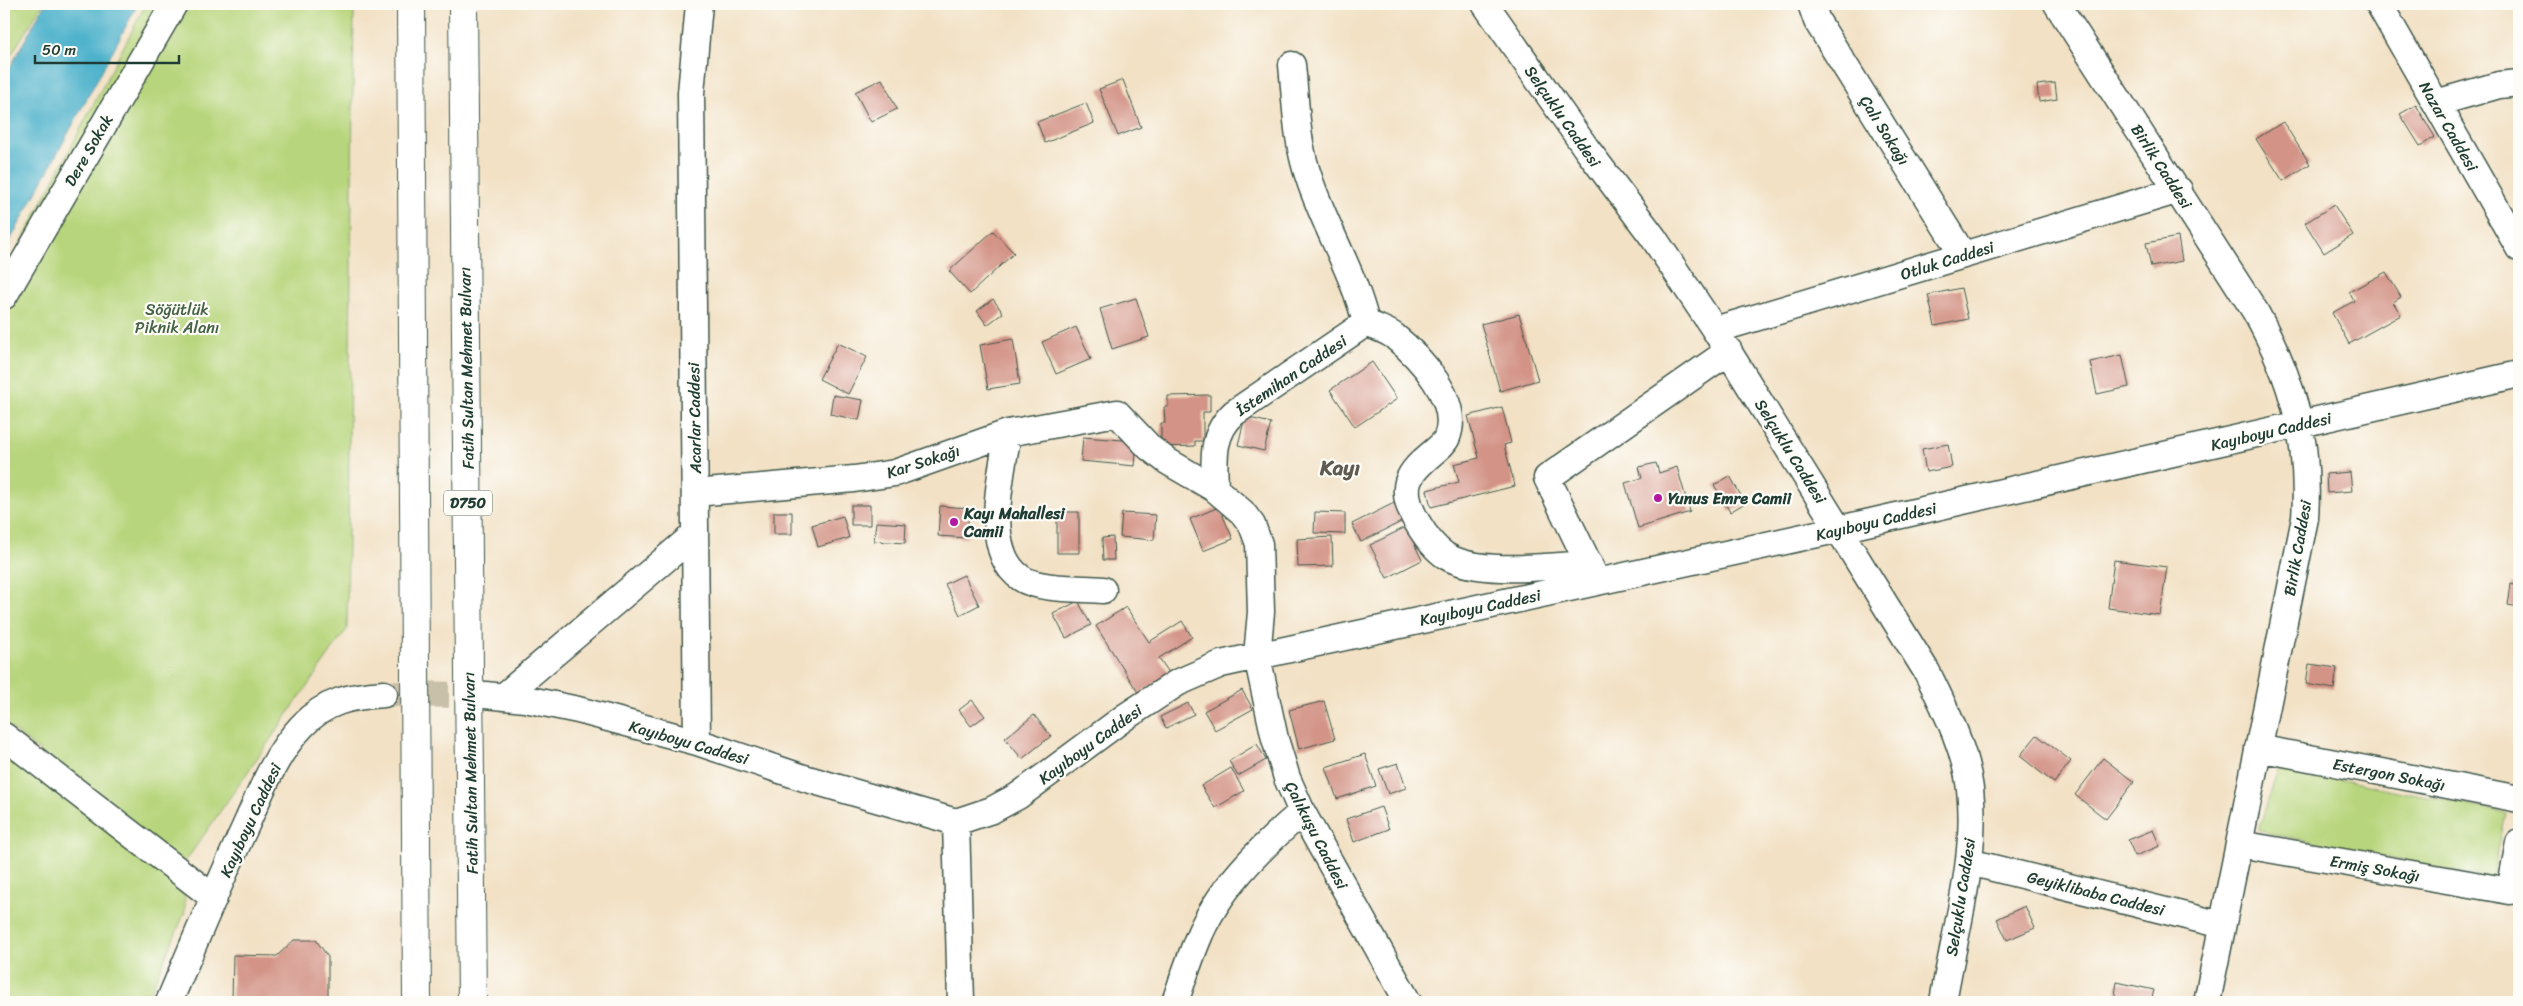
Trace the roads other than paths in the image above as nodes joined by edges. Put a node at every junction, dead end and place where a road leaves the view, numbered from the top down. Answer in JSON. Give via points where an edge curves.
{"nodes":[{"id":1,"x":174,"y":4,"type":"edge"},
{"id":2,"x":412,"y":4,"type":"edge"},
{"id":3,"x":463,"y":4,"type":"edge"},
{"id":4,"x":700,"y":4,"type":"edge"},
{"id":5,"x":1485,"y":4,"type":"edge"},
{"id":6,"x":1810,"y":4,"type":"edge"},
{"id":7,"x":2057,"y":4,"type":"edge"},
{"id":8,"x":2379,"y":4,"type":"edge"},
{"id":9,"x":1292,"y":65,"type":"dead end"},
{"id":10,"x":2519,"y":83,"type":"edge"},
{"id":11,"x":2436,"y":103,"type":"junction"},
{"id":12,"x":2179,"y":190,"type":"junction"},
{"id":13,"x":2519,"y":248,"type":"edge"},
{"id":14,"x":1963,"y":256,"type":"junction"},
{"id":15,"x":4,"y":296,"type":"edge"},
{"id":16,"x":1366,"y":324,"type":"junction"},
{"id":17,"x":1722,"y":341,"type":"junction"},
{"id":18,"x":2519,"y":374,"type":"edge"},
{"id":19,"x":1117,"y":413,"type":"joint"},
{"id":20,"x":2300,"y":424,"type":"junction"},
{"id":21,"x":1008,"y":432,"type":"junction"},
{"id":22,"x":1215,"y":488,"type":"junction"},
{"id":23,"x":695,"y":493,"type":"junction"},
{"id":24,"x":1840,"y":529,"type":"junction"},
{"id":25,"x":695,"y":534,"type":"junction"},
{"id":26,"x":1593,"y":573,"type":"junction"},
{"id":27,"x":1103,"y":590,"type":"dead end"},
{"id":28,"x":1257,"y":656,"type":"junction"},
{"id":29,"x":384,"y":694,"type":"tunnel mouth"},
{"id":30,"x":4,"y":736,"type":"edge"},
{"id":31,"x":697,"y":742,"type":"junction"},
{"id":32,"x":2258,"y":748,"type":"junction"},
{"id":33,"x":2519,"y":799,"type":"edge"},
{"id":34,"x":1302,"y":812,"type":"junction"},
{"id":35,"x":956,"y":822,"type":"junction"},
{"id":36,"x":2239,"y":844,"type":"junction"},
{"id":37,"x":2519,"y":844,"type":"edge"},
{"id":38,"x":1969,"y":862,"type":"junction"},
{"id":39,"x":214,"y":898,"type":"junction"},
{"id":40,"x":2222,"y":925,"type":"junction"},
{"id":41,"x":169,"y":1002,"type":"edge"},
{"id":42,"x":417,"y":1002,"type":"edge"},
{"id":43,"x":472,"y":1002,"type":"edge"},
{"id":44,"x":961,"y":1002,"type":"edge"},
{"id":45,"x":1175,"y":1002,"type":"edge"},
{"id":46,"x":1408,"y":1002,"type":"edge"},
{"id":47,"x":1942,"y":1002,"type":"edge"},
{"id":48,"x":2207,"y":1002,"type":"edge"}],
"edges":[{"from":1,"to":15,"type":"street","name":"Dere Sokak"},
{"from":2,"to":42,"type":"highway"},
{"from":3,"to":43,"type":"highway","name":"Fatih Sultan Mehmet Bulvarı","number":"D750"},
{"from":4,"to":23,"type":"street","name":"Acarlar Caddesi","via":[[691,93]]},
{"from":5,"to":17,"type":"street","name":"Selçuklu Caddesi","via":[[1653,237]]},
{"from":6,"to":14,"type":"street","name":"Çalı Sokağı","via":[[1817,21]]},
{"from":7,"to":12,"type":"street","name":"Birlik Caddesi"},
{"from":8,"to":11,"type":"street","name":"Nazar Caddesi"},
{"from":9,"to":16,"type":"street","via":[[1300,147],[1308,177],[1360,300]]},
{"from":10,"to":11,"type":"street","via":[[2499,85]]},
{"from":11,"to":13,"type":"street","name":"Nazar Caddesi"},
{"from":12,"to":14,"type":"street","name":"Otluk Caddesi"},
{"from":12,"to":20,"type":"street","name":"Birlik Caddesi","via":[[2275,346],[2290,382]]},
{"from":14,"to":17,"type":"street","name":"Otluk Caddesi"},
{"from":16,"to":22,"type":"street","name":"İstemihan Caddesi","via":[[1224,422],[1213,454]]},
{"from":16,"to":26,"type":"street","via":[[1392,335],[1405,347],[1432,376],[1446,398],[1451,417],[1447,438],[1416,469],[1408,482],[1407,498],[1424,536],[1446,556],[1469,564]]},
{"from":17,"to":24,"type":"street","name":"Selçuklu Caddesi"},
{"from":17,"to":26,"type":"street","name":"Otluk Caddesi","via":[[1546,478]]},
{"from":18,"to":20,"type":"street","name":"Kayıboyu Caddesi"},
{"from":19,"to":21,"type":"street","name":"Kar Sokağı"},
{"from":19,"to":22,"type":"street","name":"Çalıkuşu Caddesi","via":[[1167,462]]},
{"from":20,"to":24,"type":"street","name":"Kayıboyu Caddesi"},
{"from":20,"to":32,"type":"street","name":"Birlik Caddesi","via":[[2306,466],[2305,518]]},
{"from":21,"to":23,"type":"street","name":"Kar Sokağı","via":[[895,473]]},
{"from":21,"to":27,"type":"street","via":[[997,519],[1000,547],[1006,563],[1021,578],[1038,584]]},
{"from":22,"to":28,"type":"street","name":"Çalıkuşu Caddesi","via":[[1242,512],[1252,525],[1259,544],[1262,612]]},
{"from":23,"to":25,"type":"street","name":"Acarlar Caddesi"},
{"from":24,"to":26,"type":"street","name":"Kayıboyu Caddesi"},
{"from":24,"to":38,"type":"street","name":"Selçuklu Caddesi","via":[[1927,672],[1954,726],[1970,788]]},
{"from":25,"to":31,"type":"street","name":"Acarlar Caddesi"},
{"from":25,"to":31,"type":"street","name":"Kayıboyu Caddesi","via":[[494,696],[578,710]]},
{"from":26,"to":28,"type":"street","name":"Kayıboyu Caddesi"},
{"from":28,"to":34,"type":"street","name":"Çalıkuşu Caddesi","via":[[1276,740],[1287,778]]},
{"from":28,"to":35,"type":"street","name":"Kayıboyu Caddesi","via":[[1221,664],[1177,684],[1125,717],[1018,796],[992,810]]},
{"from":29,"to":39,"type":"street","name":"Kayıboyu Caddesi","via":[[341,699],[302,725],[272,770]]},
{"from":30,"to":39,"type":"street"},
{"from":31,"to":35,"type":"street","name":"Kayıboyu Caddesi","via":[[804,778]]},
{"from":32,"to":33,"type":"street","name":"Estergon Sokağı"},
{"from":32,"to":36,"type":"street","name":"Birlik Caddesi"},
{"from":34,"to":45,"type":"street","via":[[1252,859],[1213,911],[1197,940]]},
{"from":34,"to":46,"type":"street","name":"Çalıkuşu Caddesi"},
{"from":35,"to":44,"type":"street"},
{"from":36,"to":37,"type":"street","name":"Ermiş Sokağı","via":[[2510,891]]},
{"from":36,"to":40,"type":"street","name":"Birlik Caddesi"},
{"from":38,"to":40,"type":"street","name":"Geyiklibaba Caddesi"},
{"from":38,"to":47,"type":"street","name":"Selçuklu Caddesi"},
{"from":39,"to":41,"type":"street","name":"Kayıboyu Caddesi"},
{"from":40,"to":48,"type":"street","name":"Birlik Caddesi"}]}
